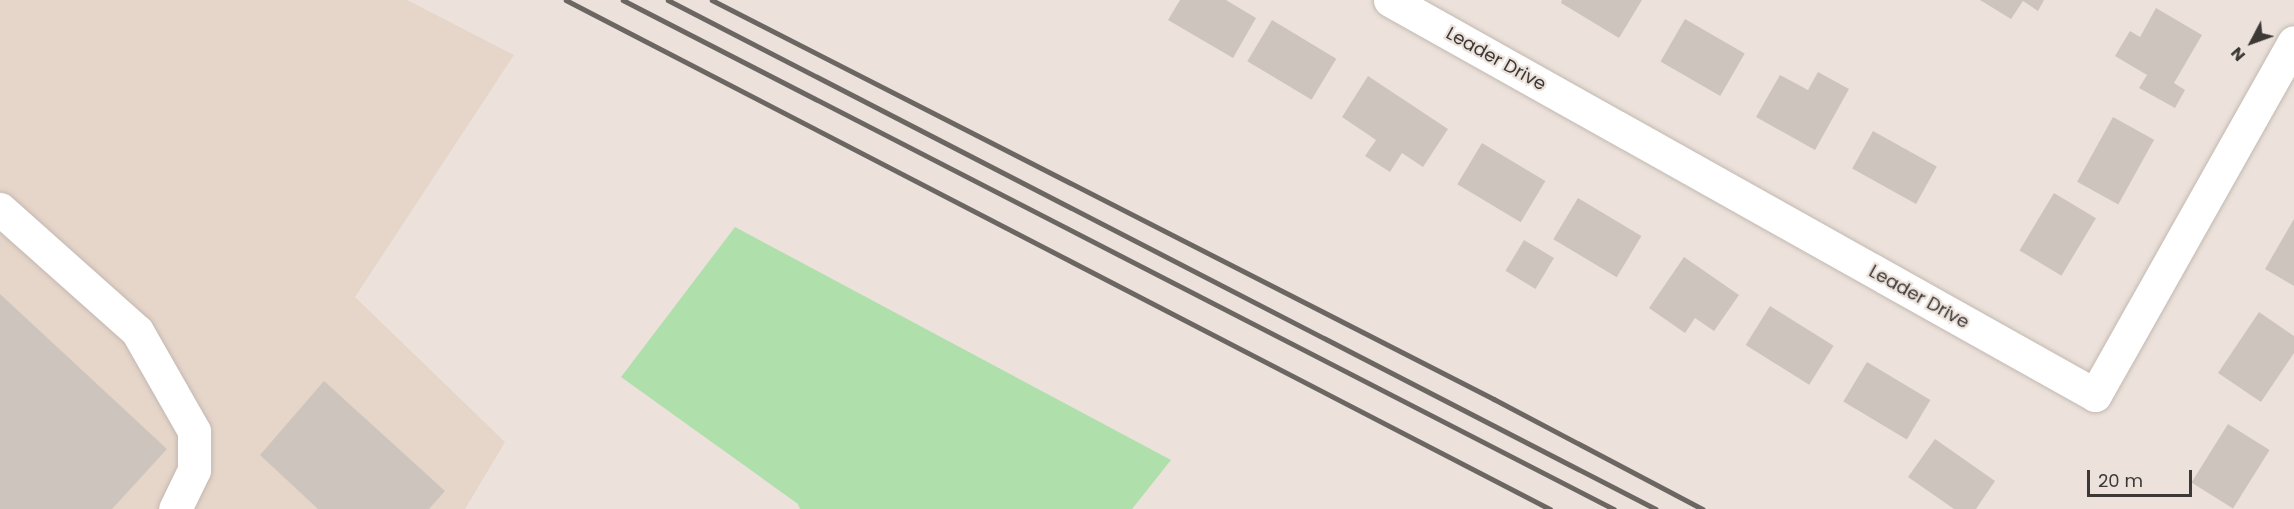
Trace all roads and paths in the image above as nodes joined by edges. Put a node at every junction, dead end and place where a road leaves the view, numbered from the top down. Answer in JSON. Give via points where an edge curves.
{"nodes":[{"id":1,"x":1390,"y":0,"type":"edge"},
{"id":2,"x":2294,"y":42,"type":"edge"},
{"id":3,"x":0,"y":209,"type":"edge"},
{"id":4,"x":175,"y":509,"type":"edge"}],
"edges":[{"from":1,"to":2,"type":"street","name":"Leader Drive","via":[[2095,395]]},
{"from":3,"to":4,"type":"street","via":[[137,331],[194,432],[194,470]]}]}
